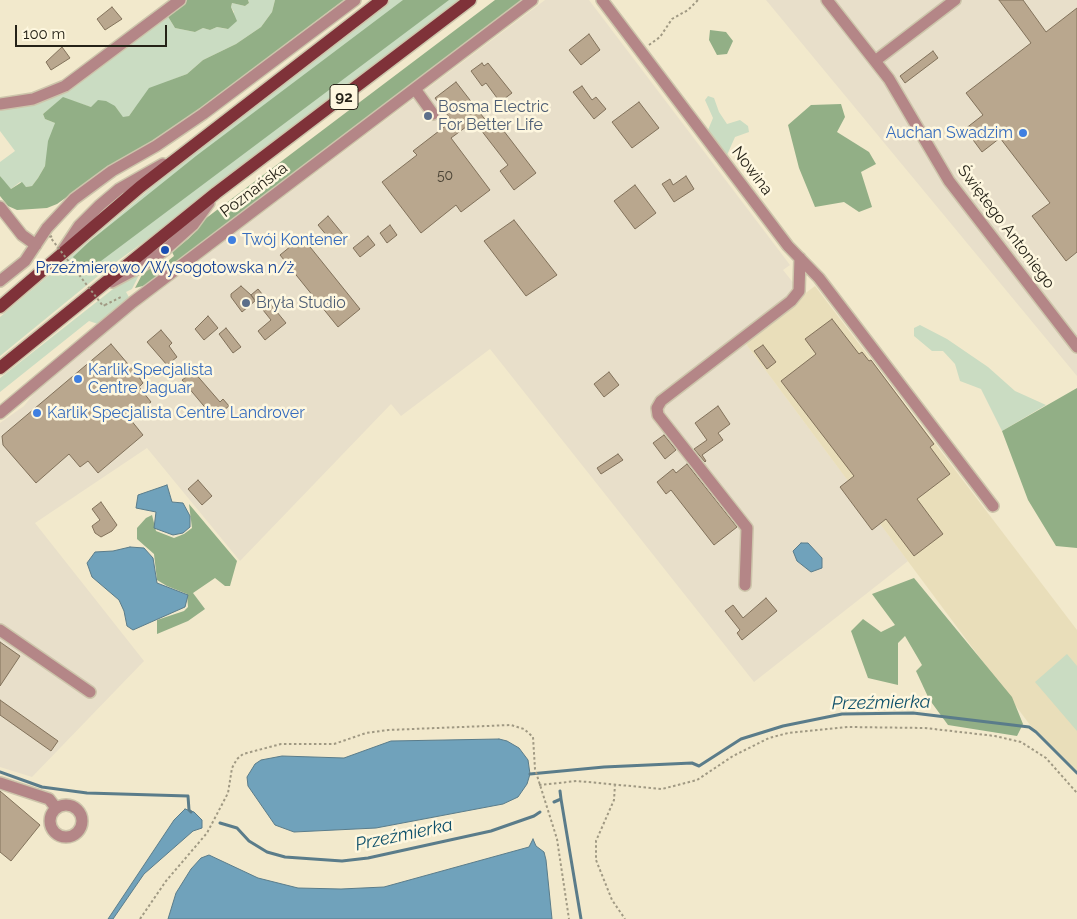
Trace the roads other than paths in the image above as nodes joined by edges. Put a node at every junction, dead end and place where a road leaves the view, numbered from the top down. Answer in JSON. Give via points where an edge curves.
{"nodes":[{"id":1,"x":180,"y":0,"type":"edge"},
{"id":2,"x":355,"y":0,"type":"edge"},
{"id":3,"x":382,"y":0,"type":"edge"},
{"id":4,"x":470,"y":0,"type":"edge"},
{"id":5,"x":532,"y":0,"type":"edge"},
{"id":6,"x":602,"y":0,"type":"edge"},
{"id":7,"x":827,"y":0,"type":"edge"},
{"id":8,"x":955,"y":0,"type":"edge"},
{"id":9,"x":875,"y":62,"type":"junction"},
{"id":10,"x":415,"y":89,"type":"junction"},
{"id":11,"x":0,"y":104,"type":"edge"},
{"id":12,"x":433,"y":114,"type":"dead end"},
{"id":13,"x":0,"y":207,"type":"edge"},
{"id":14,"x":36,"y":245,"type":"junction"},
{"id":15,"x":800,"y":258,"type":"junction"},
{"id":16,"x":0,"y":281,"type":"edge"},
{"id":17,"x":0,"y":307,"type":"edge"},
{"id":18,"x":1077,"y":347,"type":"edge"},
{"id":19,"x":0,"y":368,"type":"edge"},
{"id":20,"x":0,"y":413,"type":"edge"},
{"id":21,"x":993,"y":506,"type":"dead end"},
{"id":22,"x":744,"y":585,"type":"dead end"},
{"id":23,"x":0,"y":630,"type":"edge"},
{"id":24,"x":90,"y":692,"type":"dead end"},
{"id":25,"x":0,"y":783,"type":"edge"},
{"id":26,"x":56,"y":808,"type":"dead end"}],
"edges":[{"from":1,"to":11,"type":"street","via":[[65,86],[33,99]]},
{"from":2,"to":14,"type":"street","via":[[203,114],[74,199],[59,213]]},
{"from":3,"to":17,"type":"main road","via":[[178,157]]},
{"from":4,"to":19,"type":"main road","name":"Poznańska","number":"92","via":[[216,194]]},
{"from":5,"to":10,"type":"street","name":"Poznańska"},
{"from":6,"to":15,"type":"street","name":"Nowina"},
{"from":7,"to":9,"type":"street","name":"Świętego Antoniego"},
{"from":8,"to":9,"type":"street"},
{"from":9,"to":18,"type":"street","name":"Świętego Antoniego","via":[[949,181]]},
{"from":10,"to":12,"type":"street"},
{"from":10,"to":20,"type":"street","name":"Poznańska","via":[[133,302]]},
{"from":13,"to":14,"type":"street","via":[[22,235]]},
{"from":14,"to":16,"type":"street","via":[[25,261]]},
{"from":15,"to":21,"type":"street","name":"Nowina","via":[[819,278]]},
{"from":15,"to":22,"type":"street","via":[[799,291],[791,301],[661,401],[658,408],[658,415],[747,528]]},
{"from":23,"to":24,"type":"street"},
{"from":25,"to":26,"type":"street","via":[[49,799]]}]}
